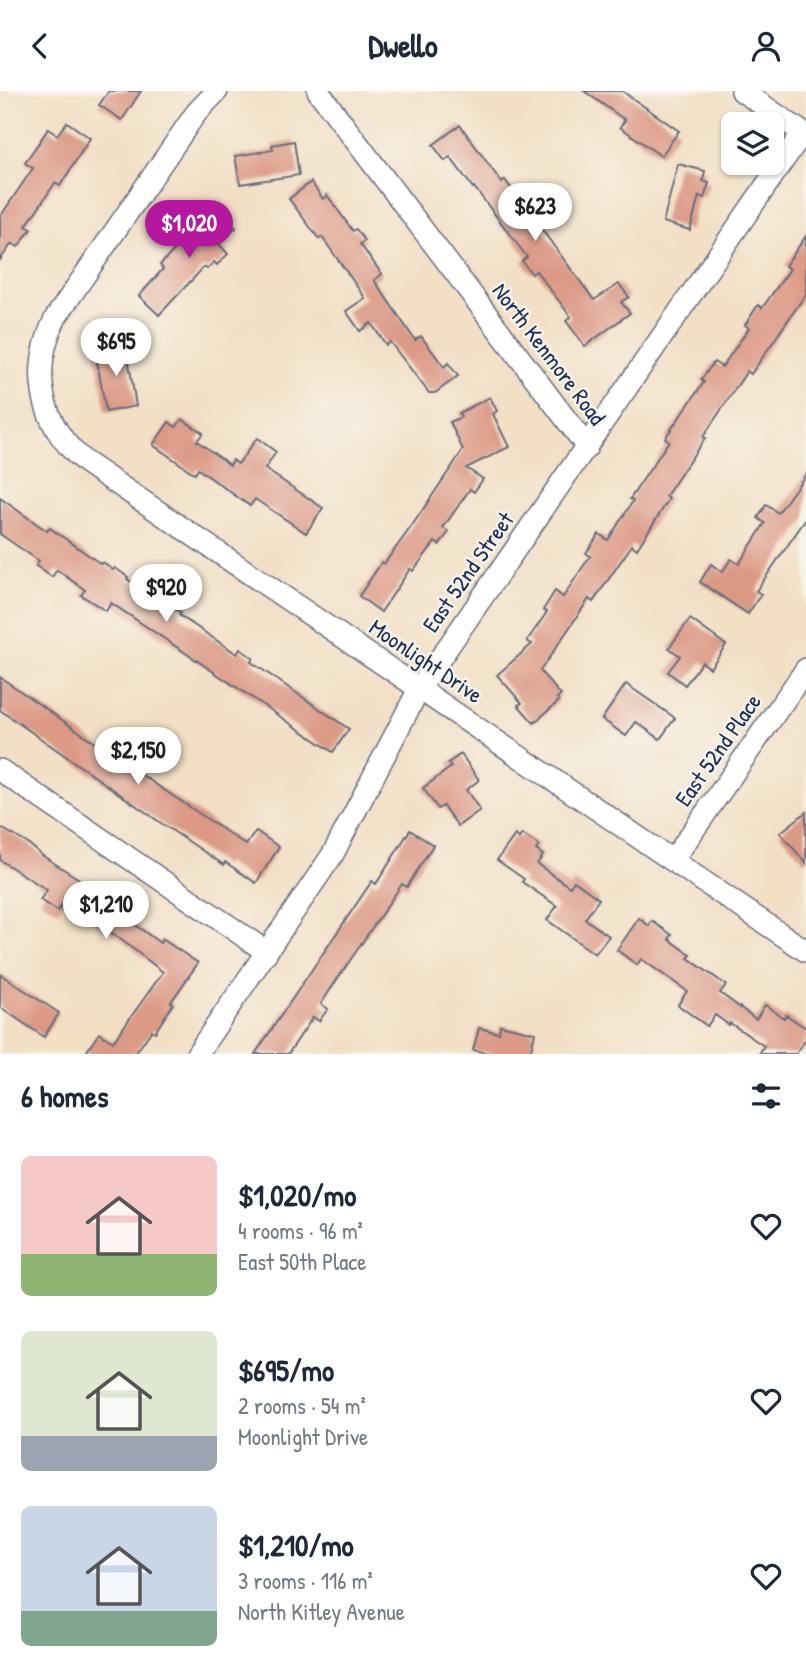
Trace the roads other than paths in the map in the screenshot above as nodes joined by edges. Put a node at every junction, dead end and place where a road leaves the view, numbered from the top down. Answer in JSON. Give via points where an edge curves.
{"nodes":[{"id":1,"x":217,"y":91,"type":"edge"},
{"id":2,"x":318,"y":91,"type":"edge"},
{"id":3,"x":741,"y":91,"type":"edge"},
{"id":4,"x":804,"y":134,"type":"edge"},
{"id":5,"x":587,"y":447,"type":"junction"},
{"id":6,"x":806,"y":669,"type":"edge"},
{"id":7,"x":419,"y":689,"type":"junction"},
{"id":8,"x":0,"y":771,"type":"edge"},
{"id":9,"x":673,"y":860,"type":"junction"},
{"id":10,"x":806,"y":951,"type":"edge"},
{"id":11,"x":267,"y":952,"type":"junction"},
{"id":12,"x":197,"y":1054,"type":"edge"}],
"edges":[{"from":1,"to":7,"type":"street","name":"Moonlight Drive","via":[[196,113],[56,317],[41,357],[47,408],[66,444],[85,462]]},
{"from":2,"to":5,"type":"street","name":"North Kenmore Road"},
{"from":3,"to":4,"type":"street"},
{"from":4,"to":5,"type":"street","name":"East 52nd Street"},
{"from":5,"to":7,"type":"street","name":"East 52nd Street"},
{"from":6,"to":9,"type":"street","name":"East 52nd Place"},
{"from":7,"to":9,"type":"street","name":"Moonlight Drive"},
{"from":7,"to":11,"type":"street","name":"East 52nd Street","via":[[333,854]]},
{"from":8,"to":11,"type":"street"},
{"from":9,"to":10,"type":"street","name":"Moonlight Drive"},
{"from":11,"to":12,"type":"street","name":"East 52nd Street"}]}
